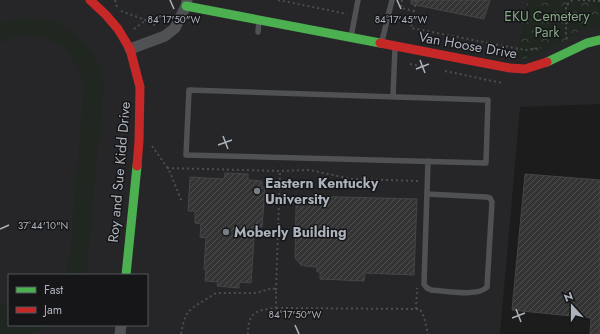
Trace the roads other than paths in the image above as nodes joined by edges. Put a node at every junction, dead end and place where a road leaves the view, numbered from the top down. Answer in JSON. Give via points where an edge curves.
{"nodes":[{"id":1,"x":90,"y":0,"type":"edge"},
{"id":2,"x":358,"y":0,"type":"edge"},
{"id":3,"x":392,"y":0,"type":"edge"},
{"id":4,"x":187,"y":3,"type":"edge"},
{"id":5,"x":259,"y":20,"type":"junction"},
{"id":6,"x":258,"y":32,"type":"dead end"},
{"id":7,"x":351,"y":38,"type":"junction"},
{"id":8,"x":600,"y":40,"type":"edge"},
{"id":9,"x":382,"y":44,"type":"junction"},
{"id":10,"x":395,"y":46,"type":"junction"},
{"id":11,"x":130,"y":49,"type":"junction"},
{"id":12,"x":393,"y":96,"type":"junction"},
{"id":13,"x":428,"y":161,"type":"junction"},
{"id":14,"x":427,"y":194,"type":"junction"},
{"id":15,"x":126,"y":274,"type":"edge"}],
"edges":[{"from":1,"to":11,"type":"street","name":"Roy and Sue Kidd Drive","via":[[106,14]]},
{"from":2,"to":7,"type":"lane"},
{"from":3,"to":9,"type":"lane"},
{"from":4,"to":5,"type":"street","name":"Van Hoose Drive"},
{"from":4,"to":11,"type":"street","via":[[175,28],[165,36]]},
{"from":5,"to":6,"type":"lane"},
{"from":5,"to":7,"type":"street","name":"Van Hoose Drive"},
{"from":7,"to":9,"type":"street","name":"Van Hoose Drive"},
{"from":8,"to":10,"type":"street","name":"Van Hoose Drive","via":[[587,42],[572,51],[525,69]]},
{"from":9,"to":10,"type":"street","name":"Van Hoose Drive"},
{"from":10,"to":12,"type":"lane"},
{"from":11,"to":15,"type":"street","name":"Roy and Sue Kidd Drive","via":[[140,87],[140,104],[139,141]]},
{"from":12,"to":13,"type":"lane","via":[[488,100],[486,163]]},
{"from":12,"to":13,"type":"lane","via":[[189,90],[186,155]]},
{"from":13,"to":14,"type":"lane"},
{"from":14,"to":14,"type":"lane","via":[[424,284],[426,288],[476,292],[484,290],[487,286],[492,202],[490,198]]}]}
